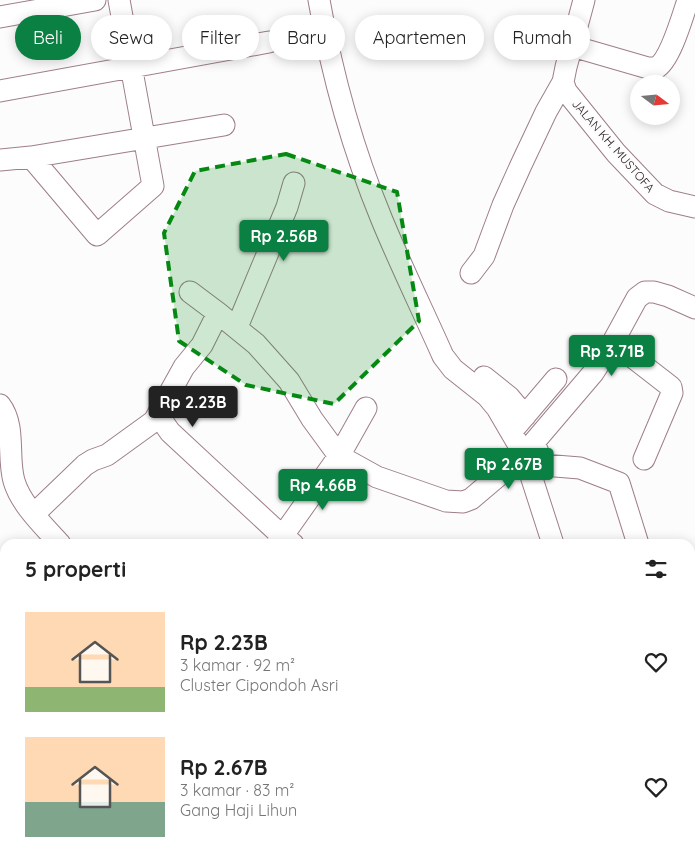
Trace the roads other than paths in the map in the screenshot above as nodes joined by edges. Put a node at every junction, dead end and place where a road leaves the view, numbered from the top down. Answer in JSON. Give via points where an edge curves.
{"nodes":[{"id":1,"x":95,"y":0,"type":"edge"},
{"id":2,"x":119,"y":0,"type":"edge"},
{"id":3,"x":319,"y":0,"type":"edge"},
{"id":4,"x":584,"y":0,"type":"edge"},
{"id":5,"x":688,"y":0,"type":"edge"},
{"id":6,"x":580,"y":15,"type":"edge"},
{"id":7,"x":0,"y":17,"type":"edge"},
{"id":8,"x":269,"y":42,"type":"edge"},
{"id":9,"x":590,"y":51,"type":"edge"},
{"id":10,"x":568,"y":60,"type":"edge"},
{"id":11,"x":131,"y":67,"type":"junction"},
{"id":12,"x":563,"y":82,"type":"junction"},
{"id":13,"x":0,"y":91,"type":"edge"},
{"id":14,"x":224,"y":125,"type":"dead end"},
{"id":15,"x":144,"y":139,"type":"junction"},
{"id":16,"x":31,"y":157,"type":"junction"},
{"id":17,"x":0,"y":160,"type":"edge"},
{"id":18,"x":294,"y":183,"type":"dead end"},
{"id":19,"x":695,"y":207,"type":"edge"},
{"id":20,"x":471,"y":273,"type":"dead end"},
{"id":21,"x":190,"y":292,"type":"dead end"},
{"id":22,"x":695,"y":308,"type":"edge"},
{"id":23,"x":218,"y":313,"type":"junction"},
{"id":24,"x":236,"y":327,"type":"junction"},
{"id":25,"x":613,"y":342,"type":"junction"},
{"id":26,"x":484,"y":377,"type":"dead end"},
{"id":27,"x":556,"y":379,"type":"dead end"},
{"id":28,"x":0,"y":405,"type":"edge"},
{"id":29,"x":366,"y":408,"type":"dead end"},
{"id":30,"x":154,"y":421,"type":"junction"},
{"id":31,"x":518,"y":424,"type":"junction"},
{"id":32,"x":529,"y":448,"type":"junction"},
{"id":33,"x":339,"y":456,"type":"junction"},
{"id":34,"x":644,"y":459,"type":"dead end"},
{"id":35,"x":7,"y":484,"type":"edge"},
{"id":36,"x":34,"y":514,"type":"junction"},
{"id":37,"x":56,"y":539,"type":"edge"},
{"id":38,"x":282,"y":539,"type":"edge"},
{"id":39,"x":285,"y":539,"type":"edge"},
{"id":40,"x":552,"y":539,"type":"edge"},
{"id":41,"x":637,"y":539,"type":"edge"}],
"edges":[{"from":1,"to":7,"type":"street"},
{"from":2,"to":11,"type":"street"},
{"from":3,"to":31,"type":"street","via":[[348,125],[382,219],[443,356],[453,369]]},
{"from":4,"to":6,"type":"street"},
{"from":5,"to":9,"type":"street","via":[[670,50],[656,68]]},
{"from":8,"to":11,"type":"street"},
{"from":10,"to":12,"type":"street"},
{"from":11,"to":13,"type":"street"},
{"from":11,"to":15,"type":"street"},
{"from":12,"to":19,"type":"street","name":"JALAN KH. MUSTOFA","via":[[570,99],[655,194],[669,202]]},
{"from":12,"to":20,"type":"street","via":[[521,165],[484,256]]},
{"from":14,"to":15,"type":"street"},
{"from":15,"to":16,"type":"street"},
{"from":15,"to":16,"type":"street","via":[[153,186],[97,235]]},
{"from":16,"to":17,"type":"street"},
{"from":18,"to":24,"type":"street"},
{"from":21,"to":23,"type":"street"},
{"from":22,"to":25,"type":"street","via":[[668,296],[645,292],[637,298]]},
{"from":23,"to":24,"type":"street"},
{"from":23,"to":30,"type":"street","via":[[202,345],[184,367]]},
{"from":24,"to":33,"type":"street","via":[[289,381]]},
{"from":25,"to":32,"type":"street","via":[[593,373]]},
{"from":25,"to":34,"type":"street","via":[[671,387],[672,393]]},
{"from":26,"to":31,"type":"street","via":[[509,397]]},
{"from":27,"to":31,"type":"street"},
{"from":28,"to":35,"type":"street","via":[[7,418]]},
{"from":29,"to":33,"type":"street"},
{"from":30,"to":36,"type":"street","via":[[107,455],[84,466]]},
{"from":30,"to":38,"type":"street","via":[[163,422]]},
{"from":31,"to":32,"type":"street"},
{"from":32,"to":33,"type":"street","via":[[471,500],[455,503],[378,477]]},
{"from":32,"to":40,"type":"street"},
{"from":32,"to":41,"type":"street","via":[[543,464],[580,468],[620,483]]},
{"from":33,"to":39,"type":"street"},
{"from":35,"to":36,"type":"street"},
{"from":36,"to":37,"type":"street"}]}
